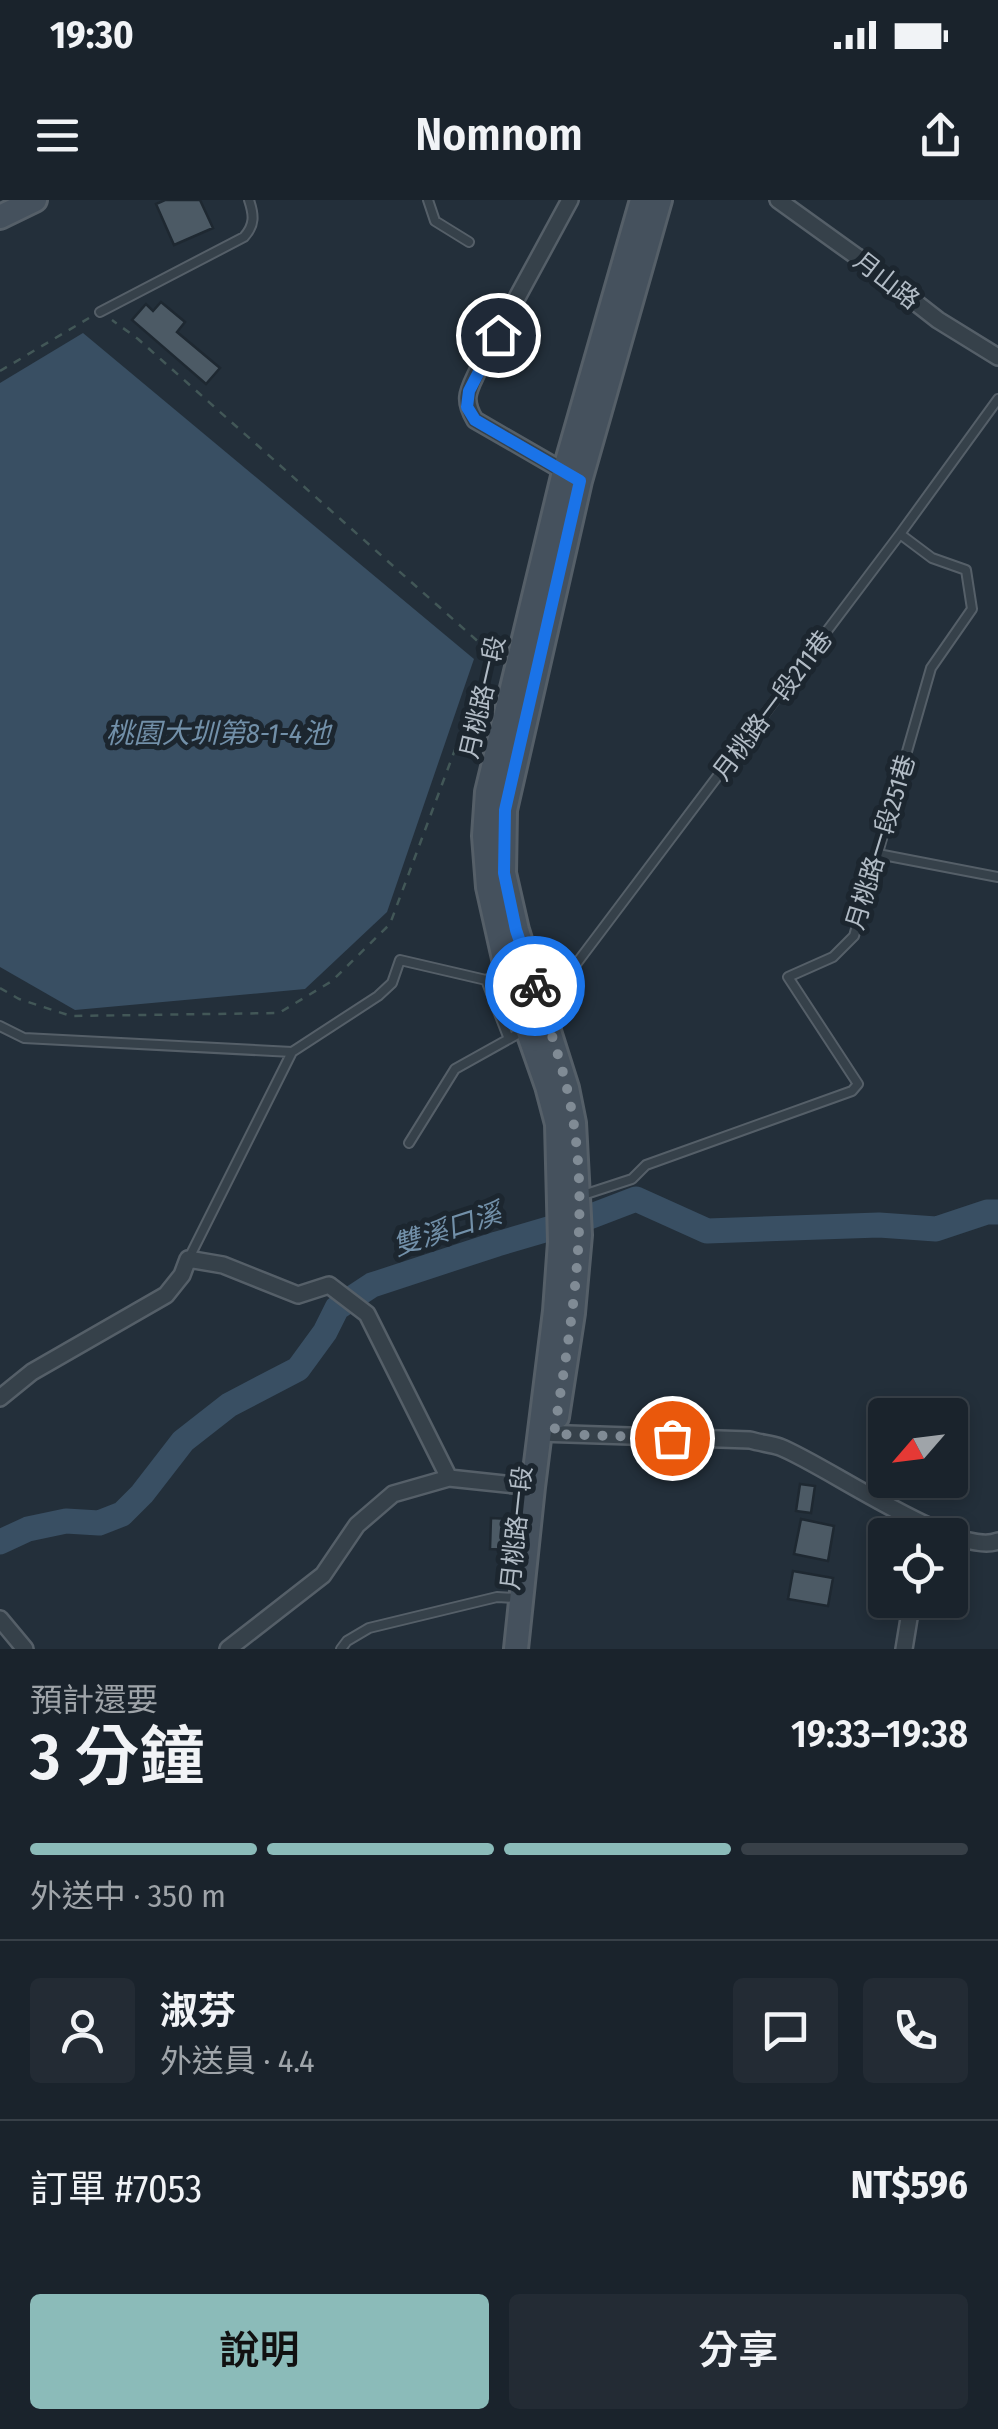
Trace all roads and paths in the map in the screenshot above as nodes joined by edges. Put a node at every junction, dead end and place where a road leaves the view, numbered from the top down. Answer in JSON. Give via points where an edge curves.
{"nodes":[{"id":1,"x":34,"y":200,"type":"edge"},
{"id":2,"x":249,"y":200,"type":"edge"},
{"id":3,"x":428,"y":200,"type":"edge"},
{"id":4,"x":570,"y":200,"type":"edge"},
{"id":5,"x":642,"y":200,"type":"edge"},
{"id":6,"x":660,"y":200,"type":"edge"},
{"id":7,"x":778,"y":200,"type":"edge"},
{"id":8,"x":0,"y":217,"type":"edge"},
{"id":9,"x":469,"y":242,"type":"dead end"},
{"id":10,"x":100,"y":312,"type":"junction"},
{"id":11,"x":998,"y":357,"type":"edge"},
{"id":12,"x":0,"y":371,"type":"edge"},
{"id":13,"x":998,"y":400,"type":"edge"},
{"id":14,"x":572,"y":476,"type":"junction"},
{"id":15,"x":900,"y":534,"type":"junction"},
{"id":16,"x":878,"y":854,"type":"junction"},
{"id":17,"x":998,"y":877,"type":"edge"},
{"id":18,"x":496,"y":976,"type":"junction"},
{"id":19,"x":0,"y":988,"type":"edge"},
{"id":20,"x":543,"y":1008,"type":"junction"},
{"id":21,"x":0,"y":1026,"type":"edge"},
{"id":22,"x":518,"y":1034,"type":"junction"},
{"id":23,"x":292,"y":1052,"type":"junction"},
{"id":24,"x":409,"y":1143,"type":"dead end"},
{"id":25,"x":572,"y":1204,"type":"junction"},
{"id":26,"x":188,"y":1259,"type":"junction"},
{"id":27,"x":0,"y":1398,"type":"edge"},
{"id":28,"x":547,"y":1434,"type":"junction"},
{"id":29,"x":448,"y":1478,"type":"junction"},
{"id":30,"x":533,"y":1487,"type":"junction"},
{"id":31,"x":909,"y":1518,"type":"edge"},
{"id":32,"x":998,"y":1541,"type":"edge"},
{"id":33,"x":968,"y":1542,"type":"edge"},
{"id":34,"x":521,"y":1599,"type":"junction"},
{"id":35,"x":0,"y":1618,"type":"edge"},
{"id":36,"x":909,"y":1618,"type":"edge"},
{"id":37,"x":26,"y":1649,"type":"edge"},
{"id":38,"x":228,"y":1649,"type":"edge"},
{"id":39,"x":341,"y":1649,"type":"edge"},
{"id":40,"x":516,"y":1649,"type":"edge"},
{"id":41,"x":531,"y":1649,"type":"edge"},
{"id":42,"x":904,"y":1649,"type":"edge"}],
"edges":[{"from":1,"to":8,"type":"street"},
{"from":2,"to":10,"type":"lane","via":[[253,218],[244,237]]},
{"from":3,"to":9,"type":"lane","via":[[435,221]]},
{"from":4,"to":14,"type":"street","via":[[480,366],[467,407],[475,420]]},
{"from":5,"to":14,"type":"street","name":"月桃路一段"},
{"from":6,"to":14,"type":"street","name":"月桃路一段"},
{"from":7,"to":11,"type":"street","name":"月山路"},
{"from":10,"to":12,"type":"path"},
{"from":10,"to":19,"type":"path","via":[[491,653],[390,924],[332,981],[279,1013],[70,1016]]},
{"from":13,"to":15,"type":"lane","name":"月桃路一段211巷"},
{"from":14,"to":18,"type":"street","name":"月桃路一段","via":[[487,792],[484,836]]},
{"from":14,"to":20,"type":"street","name":"月桃路一段","via":[[505,810],[504,873]]},
{"from":15,"to":16,"type":"lane","name":"月桃路一段251巷","via":[[932,558],[966,570],[972,609],[931,668]]},
{"from":15,"to":20,"type":"lane","name":"月桃路一段211巷"},
{"from":16,"to":17,"type":"lane"},
{"from":16,"to":25,"type":"lane","name":"月桃路一段251巷","via":[[854,936],[833,957],[788,977],[858,1084],[852,1091],[646,1164],[632,1179]]},
{"from":18,"to":22,"type":"street","name":"月桃路一段"},
{"from":18,"to":23,"type":"lane","via":[[400,960],[392,983],[378,996]]},
{"from":20,"to":22,"type":"street"},
{"from":20,"to":25,"type":"street","name":"月桃路一段","via":[[574,1122]]},
{"from":21,"to":23,"type":"lane","via":[[24,1038]]},
{"from":22,"to":24,"type":"lane","via":[[455,1069]]},
{"from":22,"to":25,"type":"street","name":"月桃路一段","via":[[548,1086]]},
{"from":23,"to":26,"type":"lane"},
{"from":25,"to":28,"type":"street","name":"月桃路一段","via":[[573,1313]]},
{"from":26,"to":27,"type":"street","via":[[166,1295],[32,1372]]},
{"from":26,"to":29,"type":"street","via":[[223,1265],[298,1295],[329,1286],[367,1314]]},
{"from":28,"to":30,"type":"street","name":"月桃路一段"},
{"from":28,"to":31,"type":"street","via":[[750,1440],[828,1471]]},
{"from":28,"to":41,"type":"street","name":"月桃路一段"},
{"from":29,"to":30,"type":"street"},
{"from":29,"to":38,"type":"street","via":[[393,1494],[356,1525],[323,1575]]},
{"from":30,"to":34,"type":"street","name":"月桃路一段"},
{"from":32,"to":33,"type":"street"},
{"from":34,"to":39,"type":"lane","via":[[497,1596],[369,1628]]},
{"from":34,"to":40,"type":"street","name":"月桃路一段"},
{"from":35,"to":37,"type":"street"},
{"from":36,"to":42,"type":"street"}]}
